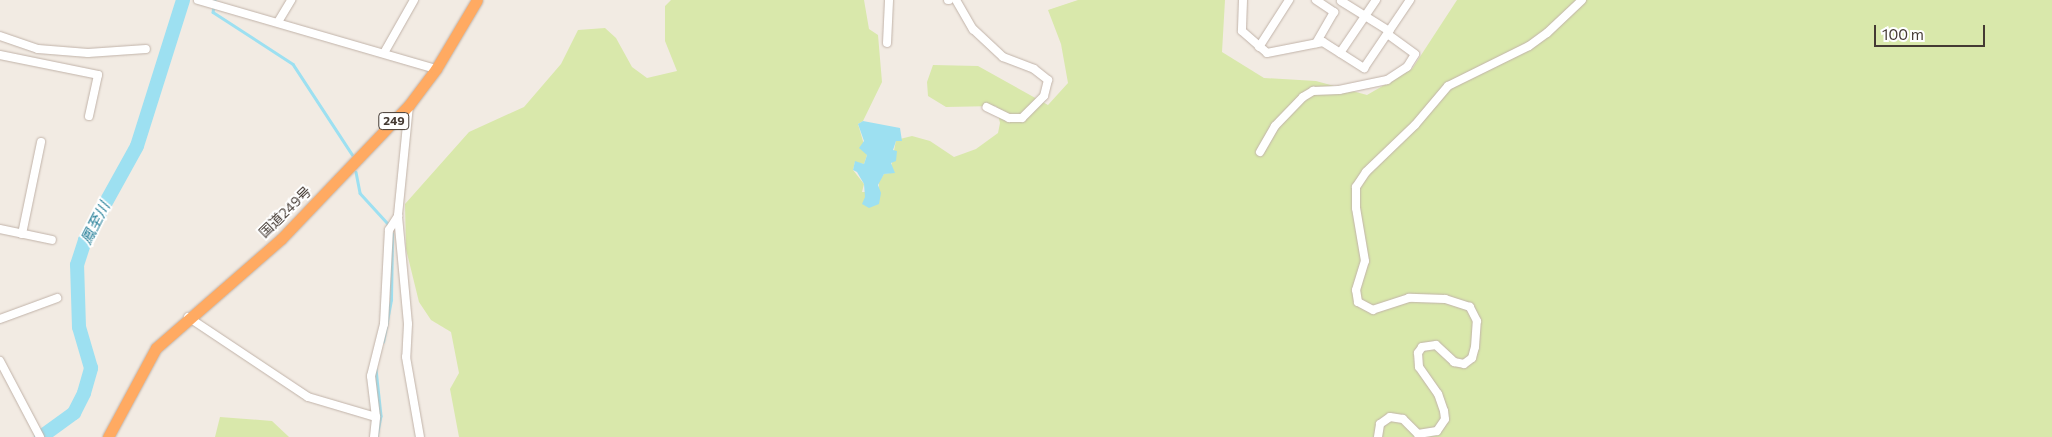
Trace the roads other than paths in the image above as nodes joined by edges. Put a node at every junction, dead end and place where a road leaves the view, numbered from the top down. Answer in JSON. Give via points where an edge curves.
{"nodes":[{"id":1,"x":199,"y":0,"type":"edge"},
{"id":2,"x":291,"y":0,"type":"edge"},
{"id":3,"x":414,"y":0,"type":"edge"},
{"id":4,"x":477,"y":0,"type":"edge"},
{"id":5,"x":889,"y":0,"type":"edge"},
{"id":6,"x":956,"y":0,"type":"edge"},
{"id":7,"x":1243,"y":0,"type":"edge"},
{"id":8,"x":1289,"y":0,"type":"edge"},
{"id":9,"x":1316,"y":0,"type":"edge"},
{"id":10,"x":1376,"y":0,"type":"edge"},
{"id":11,"x":1410,"y":0,"type":"edge"},
{"id":12,"x":1582,"y":0,"type":"edge"},
{"id":13,"x":1341,"y":1,"type":"edge"},
{"id":14,"x":1334,"y":12,"type":"junction"},
{"id":15,"x":1365,"y":17,"type":"junction"},
{"id":16,"x":278,"y":22,"type":"junction"},
{"id":17,"x":1388,"y":33,"type":"junction"},
{"id":18,"x":0,"y":36,"type":"edge"},
{"id":19,"x":887,"y":43,"type":"dead end"},
{"id":20,"x":1316,"y":43,"type":"junction"},
{"id":21,"x":1258,"y":46,"type":"junction"},
{"id":22,"x":146,"y":49,"type":"dead end"},
{"id":23,"x":384,"y":53,"type":"junction"},
{"id":24,"x":1340,"y":53,"type":"junction"},
{"id":25,"x":0,"y":55,"type":"edge"},
{"id":26,"x":436,"y":69,"type":"junction"},
{"id":27,"x":409,"y":105,"type":"junction"},
{"id":28,"x":986,"y":107,"type":"dead end"},
{"id":29,"x":89,"y":116,"type":"dead end"},
{"id":30,"x":41,"y":142,"type":"dead end"},
{"id":31,"x":1260,"y":152,"type":"dead end"},
{"id":32,"x":395,"y":219,"type":"junction"},
{"id":33,"x":0,"y":229,"type":"edge"},
{"id":34,"x":22,"y":234,"type":"junction"},
{"id":35,"x":52,"y":240,"type":"dead end"},
{"id":36,"x":57,"y":298,"type":"dead end"},
{"id":37,"x":188,"y":317,"type":"junction"},
{"id":38,"x":0,"y":319,"type":"edge"},
{"id":39,"x":0,"y":361,"type":"edge"},
{"id":40,"x":376,"y":417,"type":"junction"},
{"id":41,"x":40,"y":437,"type":"edge"},
{"id":42,"x":108,"y":437,"type":"edge"},
{"id":43,"x":374,"y":437,"type":"edge"},
{"id":44,"x":420,"y":437,"type":"edge"},
{"id":45,"x":1378,"y":437,"type":"edge"}],
"edges":[{"from":1,"to":16,"type":"street"},
{"from":2,"to":16,"type":"street"},
{"from":3,"to":23,"type":"street"},
{"from":4,"to":26,"type":"highway","name":"国道249号","number":"249"},
{"from":5,"to":19,"type":"street"},
{"from":6,"to":28,"type":"street","via":[[973,30],[1003,57],[1034,69],[1048,80],[1044,96],[1022,118],[1010,118]]},
{"from":7,"to":21,"type":"street","via":[[1242,31]]},
{"from":8,"to":21,"type":"street"},
{"from":9,"to":14,"type":"street"},
{"from":10,"to":15,"type":"street"},
{"from":11,"to":17,"type":"street"},
{"from":12,"to":45,"type":"street","via":[[1528,46],[1448,86],[1415,125],[1366,172],[1356,187],[1356,208],[1365,261],[1356,290],[1358,302],[1373,310],[1404,299],[1446,299],[1470,307],[1477,321],[1476,347],[1472,358],[1464,364],[1454,362],[1436,344],[1422,346],[1418,353],[1419,367],[1438,394],[1444,411],[1445,419],[1437,431],[1418,434],[1403,419],[1390,417],[1380,424]]},
{"from":13,"to":14,"type":"street"},
{"from":13,"to":15,"type":"street"},
{"from":14,"to":20,"type":"street"},
{"from":15,"to":17,"type":"street"},
{"from":15,"to":24,"type":"street"},
{"from":16,"to":23,"type":"street"},
{"from":17,"to":24,"type":"street","via":[[1364,68]]},
{"from":17,"to":31,"type":"street","via":[[1415,54],[1407,67],[1387,80],[1338,90],[1313,91],[1302,97],[1275,126]]},
{"from":18,"to":22,"type":"street","via":[[38,50],[88,53]]},
{"from":20,"to":21,"type":"street","via":[[1271,54]]},
{"from":20,"to":24,"type":"street","via":[[1323,42]]},
{"from":23,"to":26,"type":"street"},
{"from":25,"to":29,"type":"street","via":[[98,75]]},
{"from":26,"to":27,"type":"highway","name":"国道249号","number":"249"},
{"from":27,"to":32,"type":"street"},
{"from":27,"to":37,"type":"highway","name":"国道249号","number":"249","via":[[281,239]]},
{"from":30,"to":34,"type":"street"},
{"from":32,"to":40,"type":"street","via":[[389,230],[384,324],[371,376]]},
{"from":32,"to":44,"type":"street","via":[[408,324],[406,357]]},
{"from":33,"to":34,"type":"street"},
{"from":34,"to":35,"type":"street"},
{"from":36,"to":38,"type":"street"},
{"from":37,"to":40,"type":"street","via":[[308,397]]},
{"from":37,"to":42,"type":"highway","name":"国道249号","number":"249","via":[[165,337],[148,360]]},
{"from":39,"to":41,"type":"street"},
{"from":40,"to":43,"type":"street"}]}
